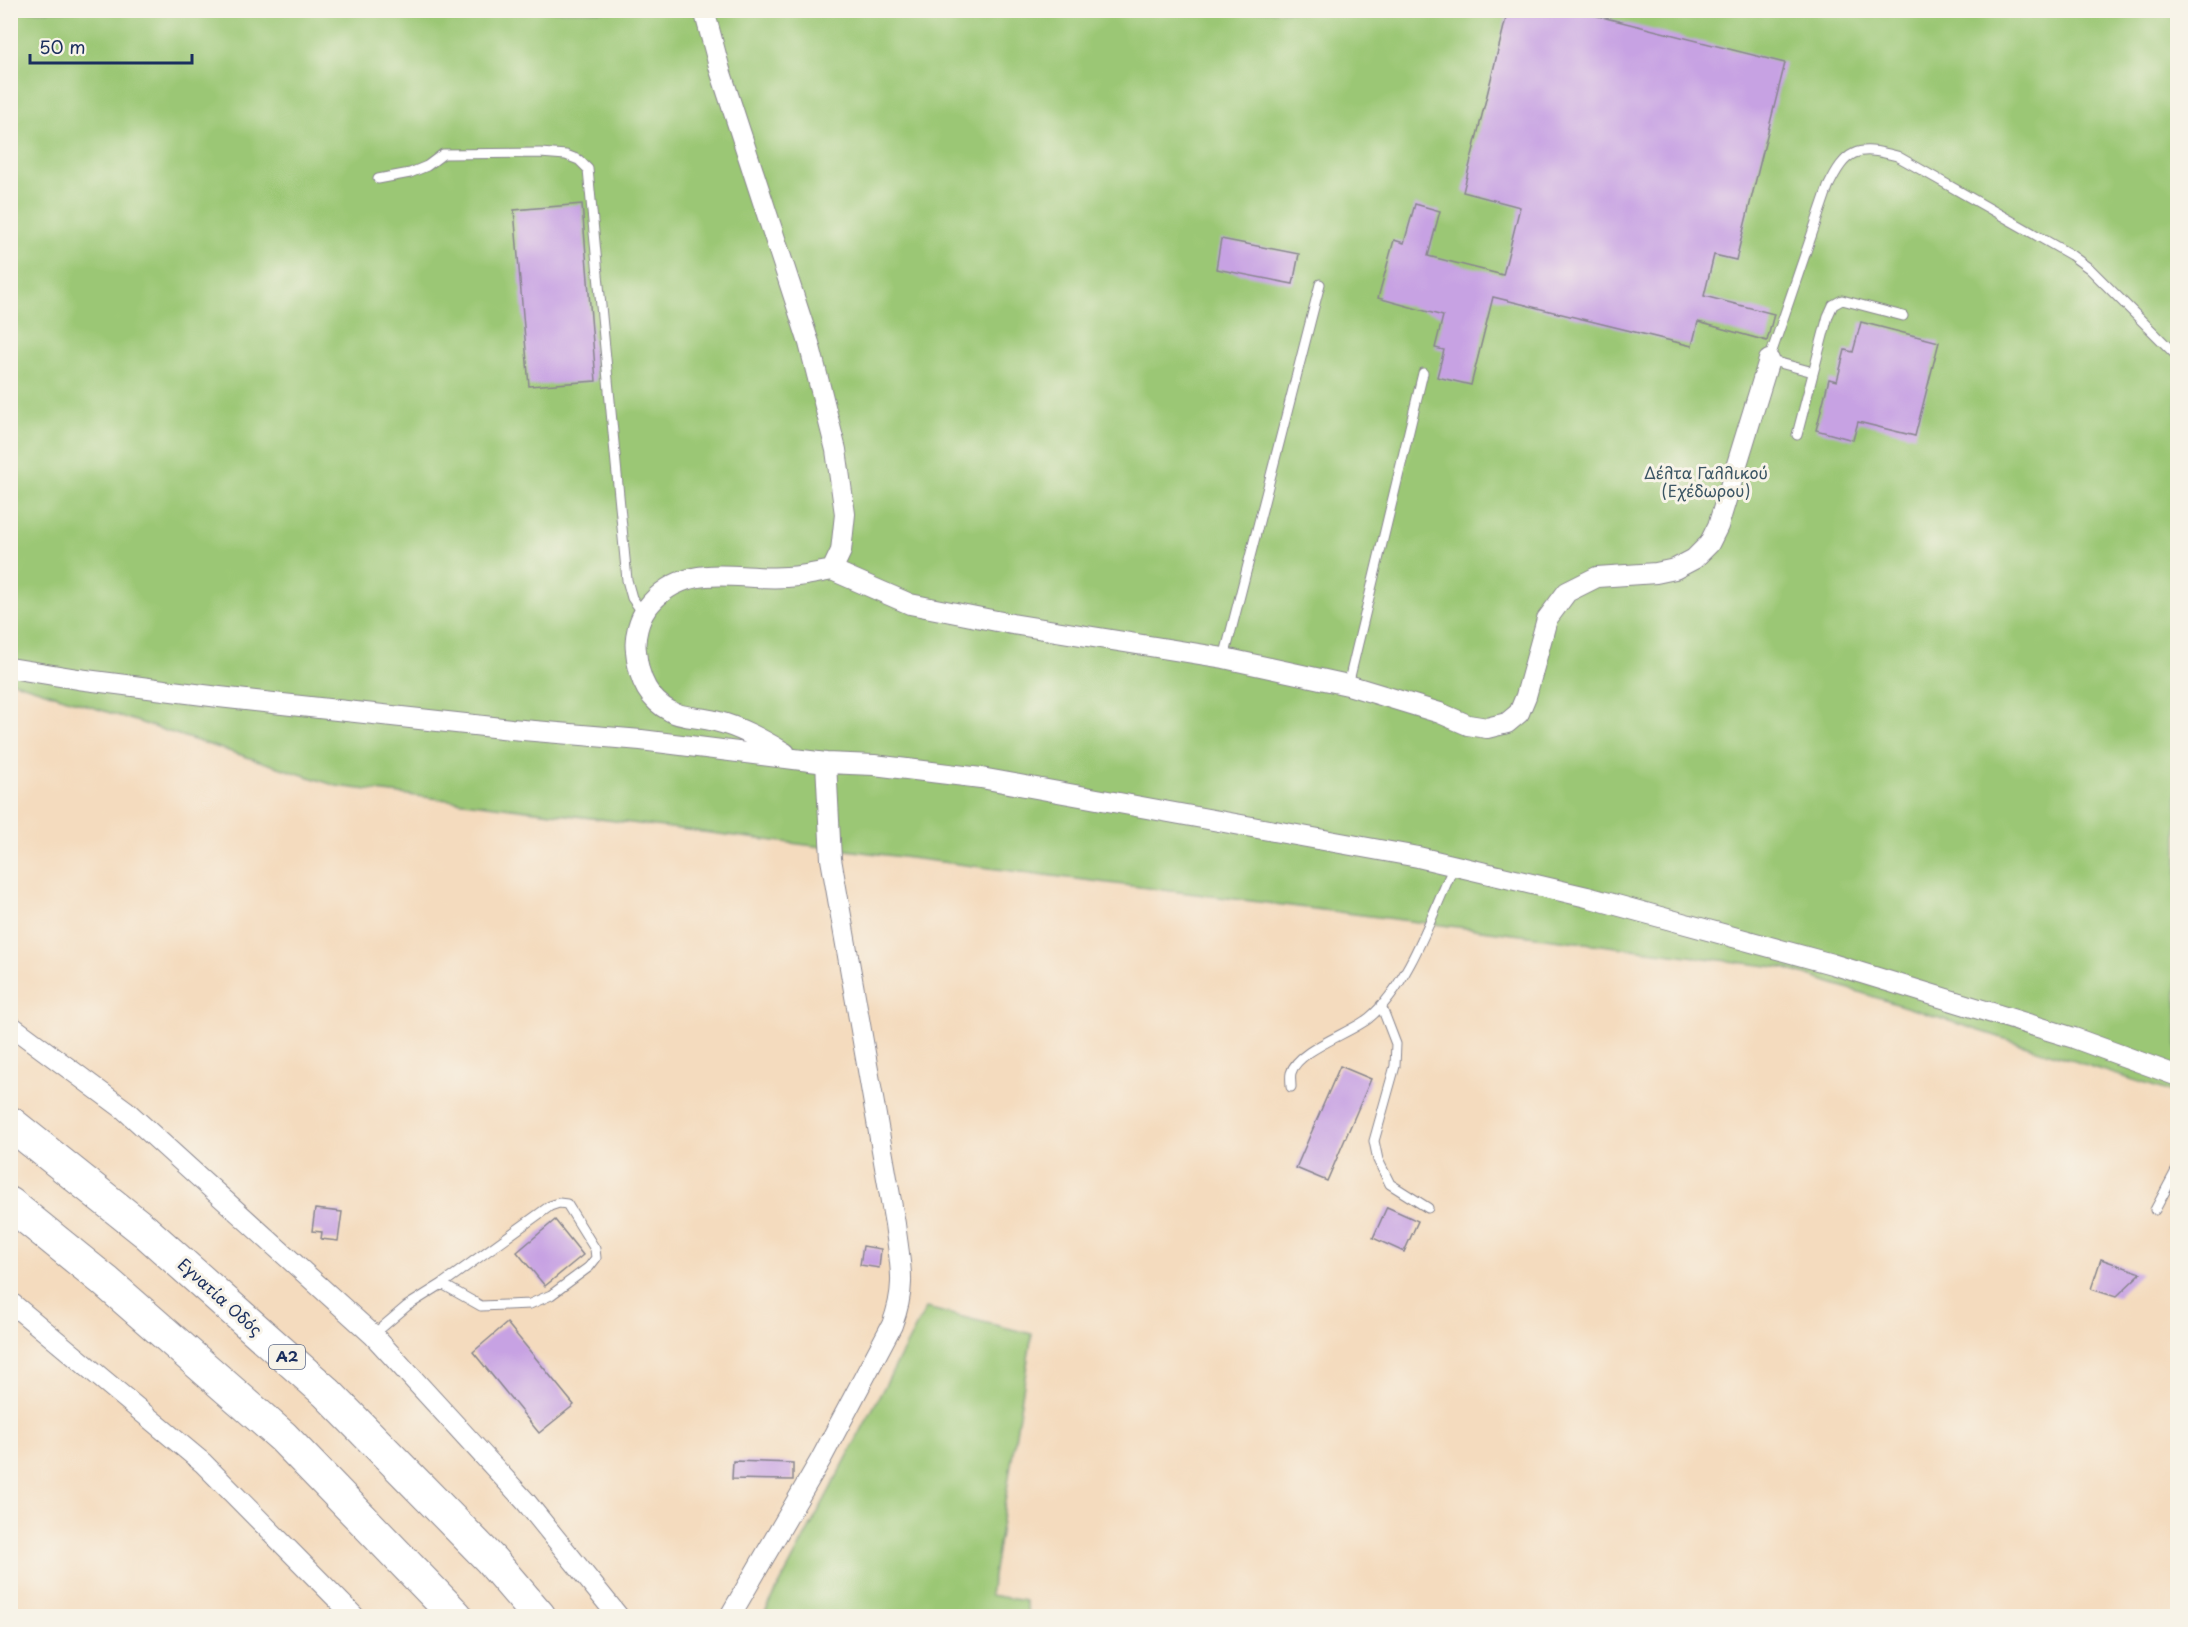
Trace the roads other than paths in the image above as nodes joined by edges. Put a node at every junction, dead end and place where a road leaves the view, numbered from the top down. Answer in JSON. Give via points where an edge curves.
{"nodes":[{"id":1,"x":704,"y":10,"type":"edge"},
{"id":2,"x":378,"y":178,"type":"dead end"},
{"id":3,"x":1320,"y":284,"type":"dead end"},
{"id":4,"x":1903,"y":316,"type":"dead end"},
{"id":5,"x":2178,"y":357,"type":"edge"},
{"id":6,"x":1769,"y":360,"type":"junction"},
{"id":7,"x":1813,"y":372,"type":"junction"},
{"id":8,"x":1423,"y":373,"type":"dead end"},
{"id":9,"x":1797,"y":435,"type":"dead end"},
{"id":10,"x":832,"y":570,"type":"junction"},
{"id":11,"x":643,"y":614,"type":"junction"},
{"id":12,"x":1224,"y":658,"type":"junction"},
{"id":13,"x":10,"y":668,"type":"edge"},
{"id":14,"x":1348,"y":685,"type":"junction"},
{"id":15,"x":796,"y":759,"type":"junction"},
{"id":16,"x":826,"y":763,"type":"junction"},
{"id":17,"x":1454,"y":866,"type":"junction"},
{"id":18,"x":1381,"y":1005,"type":"junction"},
{"id":19,"x":10,"y":1025,"type":"edge"},
{"id":20,"x":2178,"y":1076,"type":"edge"},
{"id":21,"x":1291,"y":1087,"type":"dead end"},
{"id":22,"x":10,"y":1123,"type":"edge"},
{"id":23,"x":2178,"y":1167,"type":"edge"},
{"id":24,"x":10,"y":1204,"type":"edge"},
{"id":25,"x":1428,"y":1208,"type":"dead end"},
{"id":26,"x":2155,"y":1210,"type":"dead end"},
{"id":27,"x":442,"y":1284,"type":"junction"},
{"id":28,"x":10,"y":1302,"type":"edge"},
{"id":29,"x":373,"y":1335,"type":"junction"},
{"id":30,"x":354,"y":1617,"type":"edge"},
{"id":31,"x":456,"y":1617,"type":"edge"},
{"id":32,"x":539,"y":1617,"type":"edge"},
{"id":33,"x":618,"y":1617,"type":"edge"},
{"id":34,"x":730,"y":1617,"type":"edge"}],
"edges":[{"from":1,"to":10,"type":"street","via":[[809,343],[836,450],[845,514],[841,550]]},
{"from":2,"to":11,"type":"lane","via":[[410,173],[443,154],[566,155],[588,169],[627,580],[632,598]]},
{"from":3,"to":12,"type":"lane"},
{"from":4,"to":7,"type":"lane","via":[[1842,300],[1833,305]]},
{"from":5,"to":6,"type":"lane","via":[[2071,255],[1897,156],[1866,150],[1850,155],[1839,165],[1828,188]]},
{"from":6,"to":7,"type":"lane"},
{"from":6,"to":14,"type":"street","via":[[1709,544],[1675,569],[1597,577],[1567,592],[1547,619],[1526,696],[1519,713],[1507,723],[1487,728],[1468,725]]},
{"from":7,"to":9,"type":"lane"},
{"from":8,"to":14,"type":"lane"},
{"from":10,"to":11,"type":"street","via":[[785,578],[701,576],[675,583],[655,598]]},
{"from":10,"to":12,"type":"street","via":[[910,604]]},
{"from":11,"to":15,"type":"street","via":[[635,642],[638,672],[653,698],[671,712],[747,732]]},
{"from":12,"to":14,"type":"street"},
{"from":13,"to":15,"type":"street","via":[[266,702]]},
{"from":15,"to":16,"type":"street"},
{"from":16,"to":17,"type":"street","via":[[981,778]]},
{"from":16,"to":34,"type":"street","via":[[831,859],[903,1284],[892,1325]]},
{"from":17,"to":18,"type":"lane","via":[[1396,989]]},
{"from":17,"to":20,"type":"street","via":[[1587,897],[1832,964],[2074,1038]]},
{"from":18,"to":21,"type":"lane","via":[[1369,1019],[1302,1059],[1291,1072]]},
{"from":18,"to":25,"type":"lane","via":[[1396,1044],[1395,1066],[1374,1141],[1376,1151],[1390,1184]]},
{"from":19,"to":29,"type":"street","via":[[124,1110]]},
{"from":22,"to":32,"type":"highway","name":"Εγνατία Οδός","number":"Α2","via":[[145,1231],[327,1393],[491,1560]]},
{"from":23,"to":26,"type":"lane"},
{"from":24,"to":31,"type":"highway","via":[[105,1281],[283,1437]]},
{"from":27,"to":27,"type":"lane","via":[[559,1203],[572,1209],[595,1249],[596,1258],[590,1267],[551,1295],[530,1304],[481,1306]]},
{"from":27,"to":29,"type":"lane","via":[[407,1306]]},
{"from":28,"to":30,"type":"street","via":[[203,1462]]},
{"from":29,"to":33,"type":"street","via":[[526,1502]]}]}
